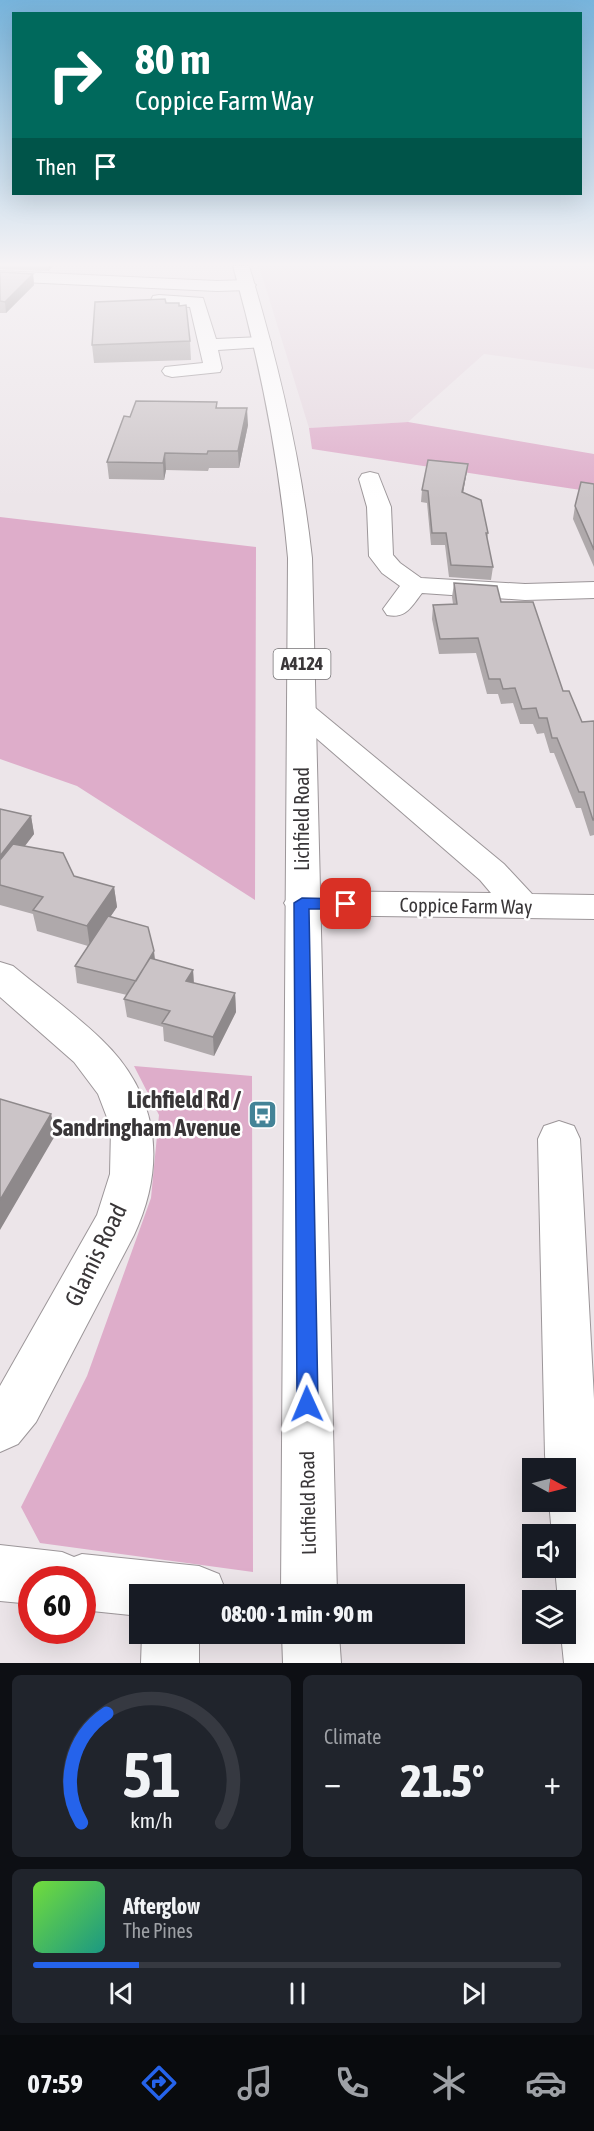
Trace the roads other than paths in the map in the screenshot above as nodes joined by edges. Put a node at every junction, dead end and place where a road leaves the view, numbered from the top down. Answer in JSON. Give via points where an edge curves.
{"nodes":[{"id":1,"x":233,"y":344,"type":"edge"},
{"id":2,"x":262,"y":344,"type":"edge"},
{"id":3,"x":208,"y":345,"type":"joint"},
{"id":4,"x":172,"y":371,"type":"dead end"},
{"id":5,"x":370,"y":479,"type":"dead end"},
{"id":6,"x":415,"y":585,"type":"junction"},
{"id":7,"x":594,"y":590,"type":"edge"},
{"id":8,"x":396,"y":609,"type":"dead end"},
{"id":9,"x":303,"y":712,"type":"junction"},
{"id":10,"x":302,"y":903,"type":"junction"},
{"id":11,"x":525,"y":907,"type":"junction"},
{"id":12,"x":594,"y":908,"type":"edge"},
{"id":13,"x":0,"y":976,"type":"edge"},
{"id":14,"x":559,"y":1138,"type":"dead end"},
{"id":15,"x":0,"y":1426,"type":"edge"},
{"id":16,"x":0,"y":1573,"type":"edge"},
{"id":17,"x":18,"y":1575,"type":"edge"},
{"id":18,"x":309,"y":1584,"type":"edge"},
{"id":19,"x":96,"y":1585,"type":"edge"},
{"id":20,"x":129,"y":1593,"type":"edge"},
{"id":21,"x":173,"y":1644,"type":"edge"},
{"id":22,"x":311,"y":1644,"type":"edge"},
{"id":23,"x":170,"y":1663,"type":"edge"},
{"id":24,"x":312,"y":1663,"type":"edge"},
{"id":25,"x":593,"y":1663,"type":"edge"}],
"edges":[{"from":1,"to":3,"type":"main road"},
{"from":2,"to":9,"type":"main road","name":"Lichfield Road","number":"A4124","via":[[283,426],[295,503]]},
{"from":3,"to":4,"type":"main road","via":[[213,368]]},
{"from":5,"to":6,"type":"main road","via":[[379,507],[381,556]]},
{"from":6,"to":7,"type":"main road","via":[[525,592]]},
{"from":6,"to":8,"type":"main road"},
{"from":9,"to":10,"type":"main road","name":"Lichfield Road","number":"A4124"},
{"from":9,"to":11,"type":"main road","via":[[492,872]]},
{"from":10,"to":11,"type":"main road","name":"Coppice Farm Way"},
{"from":10,"to":18,"type":"main road","name":"Lichfield Road","number":"A4124"},
{"from":11,"to":12,"type":"main road","name":"Coppice Farm Way"},
{"from":13,"to":15,"type":"main road","name":"Glamis Road","via":[[88,1052],[116,1086],[132,1128],[132,1174],[118,1221],[18,1404]]},
{"from":14,"to":25,"type":"main road","via":[[571,1455]]},
{"from":16,"to":17,"type":"main road"},
{"from":19,"to":20,"type":"main road"},
{"from":21,"to":23,"type":"main road"},
{"from":22,"to":24,"type":"main road"}]}
